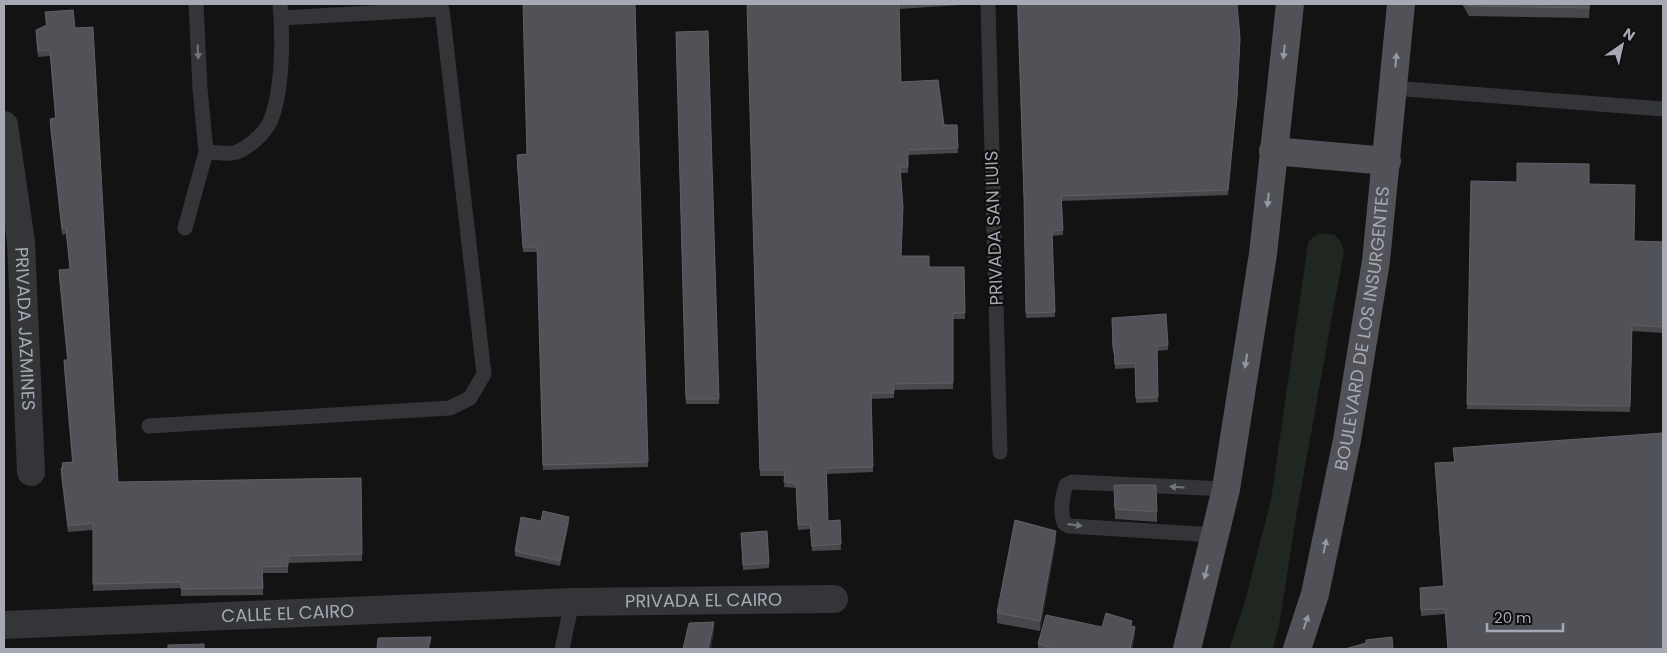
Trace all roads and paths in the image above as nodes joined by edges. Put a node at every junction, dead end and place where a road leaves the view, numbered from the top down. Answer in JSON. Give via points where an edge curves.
{"nodes":[{"id":1,"x":196,"y":4,"type":"edge"},
{"id":2,"x":988,"y":4,"type":"edge"},
{"id":3,"x":1290,"y":4,"type":"edge"},
{"id":4,"x":1401,"y":4,"type":"edge"},
{"id":5,"x":442,"y":7,"type":"edge"},
{"id":6,"x":281,"y":11,"type":"edge"},
{"id":7,"x":1394,"y":88,"type":"junction"},
{"id":8,"x":1663,"y":109,"type":"edge"},
{"id":9,"x":4,"y":125,"type":"edge"},
{"id":10,"x":206,"y":152,"type":"junction"},
{"id":11,"x":1273,"y":152,"type":"junction"},
{"id":12,"x":1387,"y":160,"type":"junction"},
{"id":13,"x":185,"y":228,"type":"dead end"},
{"id":14,"x":13,"y":242,"type":"edge"},
{"id":15,"x":149,"y":426,"type":"dead end"},
{"id":16,"x":1000,"y":452,"type":"dead end"},
{"id":17,"x":31,"y":472,"type":"dead end"},
{"id":18,"x":1226,"y":489,"type":"junction"},
{"id":19,"x":1215,"y":534,"type":"junction"},
{"id":20,"x":834,"y":599,"type":"dead end"},
{"id":21,"x":572,"y":602,"type":"junction"},
{"id":22,"x":4,"y":625,"type":"edge"},
{"id":23,"x":562,"y":649,"type":"edge"},
{"id":24,"x":1187,"y":649,"type":"edge"},
{"id":25,"x":1297,"y":649,"type":"edge"}],
"edges":[{"from":1,"to":10,"type":"lane","one_way":true},
{"from":2,"to":16,"type":"lane","name":"PRIVADA SAN LUIS"},
{"from":3,"to":11,"type":"main road","one_way":true},
{"from":7,"to":4,"type":"main road","name":"BOULEVARD DE LOS INSURGENTES","one_way":true},
{"from":5,"to":6,"type":"lane"},
{"from":5,"to":15,"type":"lane","via":[[484,374],[470,398],[450,408]]},
{"from":6,"to":10,"type":"lane","via":[[280,85],[270,123],[252,144],[235,153]]},
{"from":7,"to":8,"type":"lane"},
{"from":7,"to":12,"type":"main road","name":"BOULEVARD DE LOS INSURGENTES"},
{"from":9,"to":14,"type":"street","name":"PRIVADA JAZMINES"},
{"from":10,"to":13,"type":"lane"},
{"from":11,"to":12,"type":"main road"},
{"from":11,"to":18,"type":"main road","one_way":true,"via":[[1263,254]]},
{"from":25,"to":12,"type":"main road","name":"BOULEVARD DE LOS INSURGENTES","one_way":true,"via":[[1315,594],[1347,440],[1376,261]]},
{"from":14,"to":17,"type":"street","name":"PRIVADA JAZMINES"},
{"from":18,"to":19,"type":"main road"},
{"from":18,"to":19,"type":"lane","one_way":true,"via":[[1072,482],[1064,491],[1061,516],[1069,526]]},
{"from":19,"to":24,"type":"main road","one_way":true},
{"from":20,"to":21,"type":"street","name":"PRIVADA EL CAIRO"},
{"from":21,"to":22,"type":"street","name":"CALLE EL CAIRO"},
{"from":21,"to":23,"type":"lane"}]}
